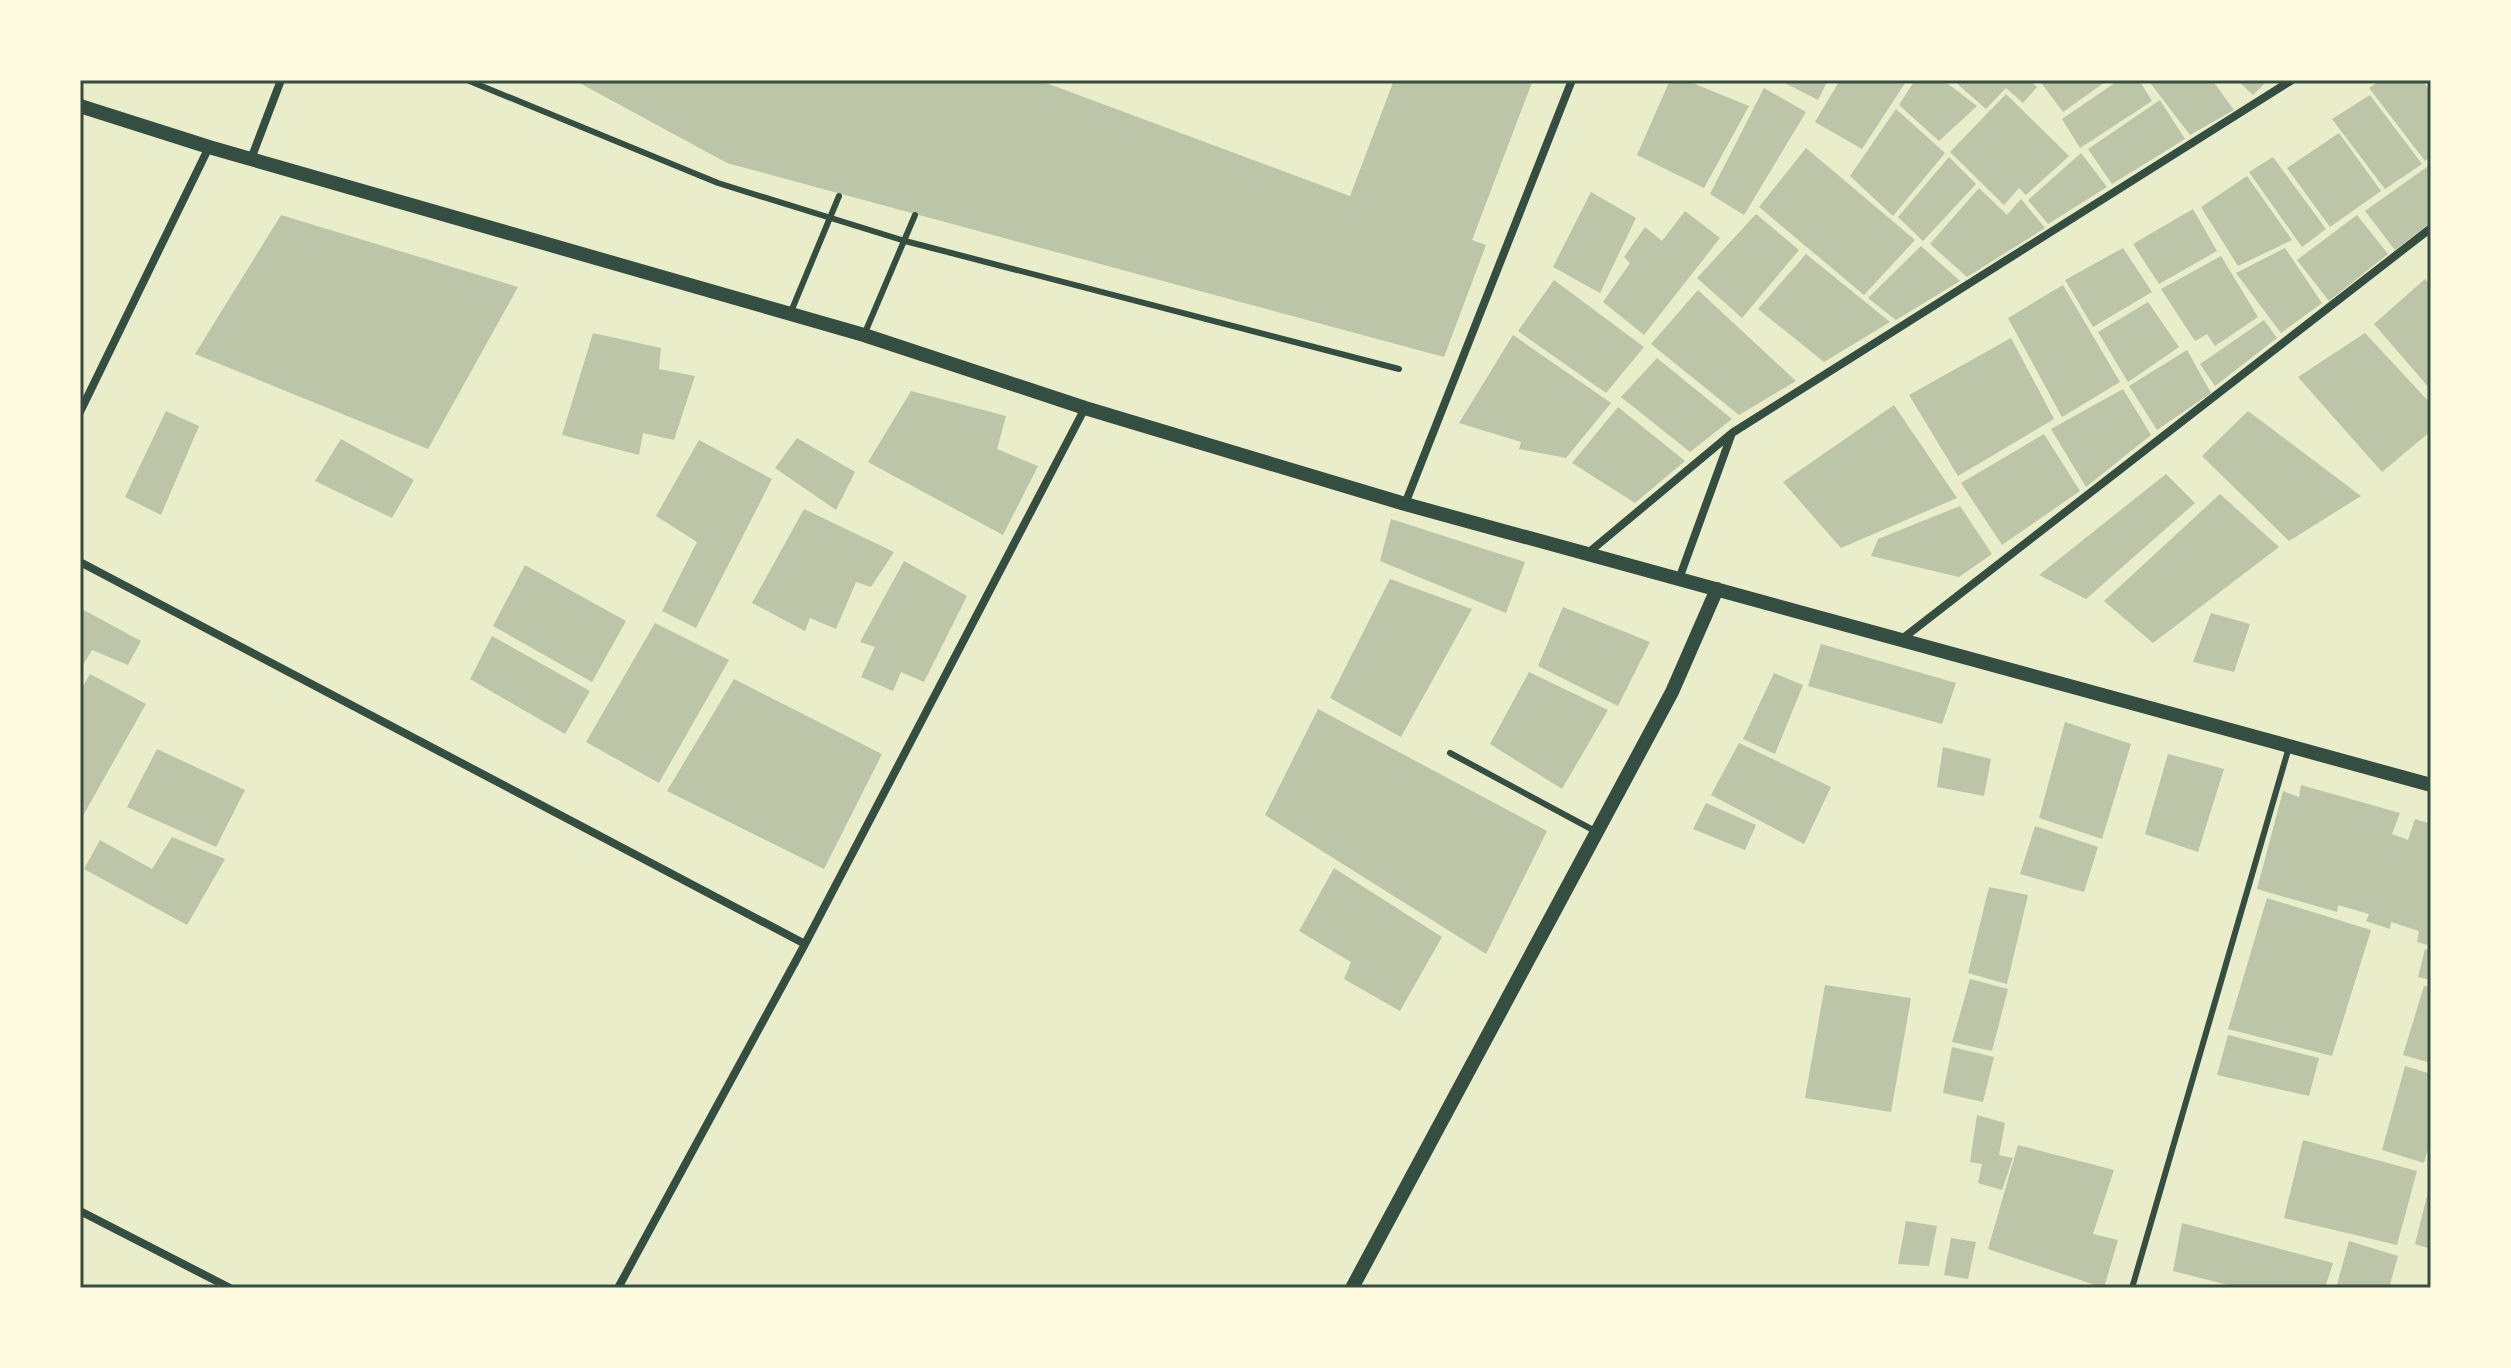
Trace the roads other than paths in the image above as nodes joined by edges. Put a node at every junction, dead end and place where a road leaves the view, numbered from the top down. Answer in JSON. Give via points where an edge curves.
{"nodes":[{"id":1,"x":281,"y":80,"type":"edge"},
{"id":2,"x":467,"y":80,"type":"edge"},
{"id":3,"x":1307,"y":80,"type":"edge"},
{"id":4,"x":1572,"y":80,"type":"edge"},
{"id":5,"x":2292,"y":80,"type":"edge"},
{"id":6,"x":1293,"y":81,"type":"edge"},
{"id":7,"x":80,"y":106,"type":"edge"},
{"id":8,"x":209,"y":147,"type":"junction"},
{"id":9,"x":251,"y":159,"type":"junction"},
{"id":10,"x":839,"y":196,"type":"dead end"},
{"id":11,"x":915,"y":215,"type":"dead end"},
{"id":12,"x":830,"y":216,"type":"junction"},
{"id":13,"x":2431,"y":228,"type":"edge"},
{"id":14,"x":905,"y":241,"type":"junction"},
{"id":15,"x":790,"y":314,"type":"junction"},
{"id":16,"x":864,"y":335,"type":"junction"},
{"id":17,"x":1399,"y":369,"type":"dead end"},
{"id":18,"x":1085,"y":408,"type":"junction"},
{"id":19,"x":80,"y":412,"type":"edge"},
{"id":20,"x":1732,"y":433,"type":"junction"},
{"id":21,"x":1405,"y":504,"type":"junction"},
{"id":22,"x":1588,"y":553,"type":"junction"},
{"id":23,"x":80,"y":562,"type":"edge"},
{"id":24,"x":1679,"y":579,"type":"junction"},
{"id":25,"x":1717,"y":589,"type":"junction"},
{"id":26,"x":1902,"y":639,"type":"junction"},
{"id":27,"x":2289,"y":747,"type":"junction"},
{"id":28,"x":1450,"y":753,"type":"dead end"},
{"id":29,"x":2431,"y":785,"type":"edge"},
{"id":30,"x":1597,"y":832,"type":"junction"},
{"id":31,"x":805,"y":944,"type":"junction"},
{"id":32,"x":80,"y":1211,"type":"edge"},
{"id":33,"x":230,"y":1288,"type":"edge"},
{"id":34,"x":618,"y":1288,"type":"edge"},
{"id":35,"x":1352,"y":1288,"type":"edge"},
{"id":36,"x":2132,"y":1288,"type":"edge"}],
"edges":[{"from":1,"to":9,"type":"street"},
{"from":2,"to":12,"type":"lane","via":[[718,183]]},
{"from":3,"to":6,"type":"lane"},
{"from":4,"to":21,"type":"street"},
{"from":5,"to":20,"type":"street"},
{"from":7,"to":8,"type":"street"},
{"from":8,"to":9,"type":"street"},
{"from":8,"to":19,"type":"street"},
{"from":9,"to":15,"type":"street"},
{"from":10,"to":12,"type":"lane"},
{"from":11,"to":14,"type":"lane"},
{"from":12,"to":14,"type":"lane"},
{"from":12,"to":15,"type":"lane"},
{"from":13,"to":26,"type":"street"},
{"from":14,"to":16,"type":"lane"},
{"from":14,"to":17,"type":"lane"},
{"from":15,"to":16,"type":"street"},
{"from":16,"to":18,"type":"street"},
{"from":18,"to":21,"type":"street"},
{"from":18,"to":31,"type":"street"},
{"from":20,"to":22,"type":"street"},
{"from":20,"to":24,"type":"street"},
{"from":21,"to":22,"type":"street"},
{"from":22,"to":24,"type":"street"},
{"from":23,"to":31,"type":"street"},
{"from":24,"to":25,"type":"street"},
{"from":25,"to":26,"type":"street"},
{"from":25,"to":30,"type":"street","via":[[1672,692]]},
{"from":26,"to":27,"type":"street"},
{"from":27,"to":29,"type":"street"},
{"from":27,"to":36,"type":"lane"},
{"from":28,"to":30,"type":"lane"},
{"from":30,"to":35,"type":"street"},
{"from":31,"to":34,"type":"street"},
{"from":32,"to":33,"type":"street"}]}
